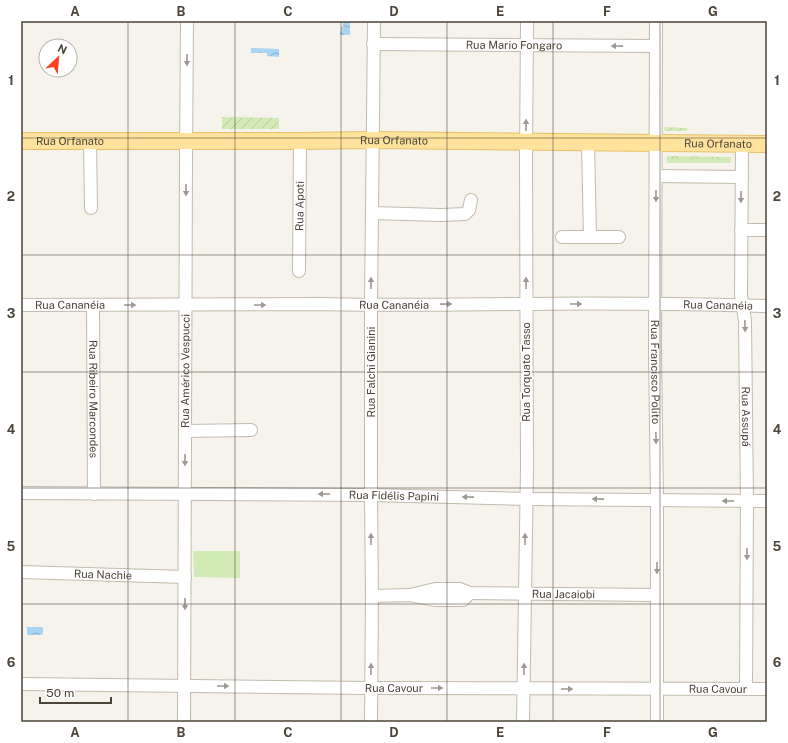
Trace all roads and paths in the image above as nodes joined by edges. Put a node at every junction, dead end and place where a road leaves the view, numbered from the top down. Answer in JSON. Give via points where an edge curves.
{"nodes":[{"id":1,"x":187,"y":21,"type":"edge"},
{"id":2,"x":374,"y":21,"type":"edge"},
{"id":3,"x":527,"y":21,"type":"edge"},
{"id":4,"x":656,"y":21,"type":"edge"},
{"id":5,"x":373,"y":44,"type":"junction"},
{"id":6,"x":526,"y":44,"type":"junction"},
{"id":7,"x":656,"y":46,"type":"junction"},
{"id":8,"x":372,"y":140,"type":"junction"},
{"id":9,"x":21,"y":141,"type":"edge"},
{"id":10,"x":90,"y":141,"type":"junction"},
{"id":11,"x":186,"y":141,"type":"junction"},
{"id":12,"x":300,"y":141,"type":"junction"},
{"id":13,"x":526,"y":142,"type":"junction"},
{"id":14,"x":588,"y":143,"type":"junction"},
{"id":15,"x":656,"y":143,"type":"junction"},
{"id":16,"x":742,"y":144,"type":"junction"},
{"id":17,"x":767,"y":144,"type":"edge"},
{"id":18,"x":656,"y":176,"type":"junction"},
{"id":19,"x":742,"y":177,"type":"junction"},
{"id":20,"x":470,"y":200,"type":"dead end"},
{"id":21,"x":91,"y":208,"type":"dead end"},
{"id":22,"x":372,"y":213,"type":"junction"},
{"id":23,"x":741,"y":230,"type":"junction"},
{"id":24,"x":767,"y":230,"type":"edge"},
{"id":25,"x":562,"y":237,"type":"dead end"},
{"id":26,"x":590,"y":237,"type":"junction"},
{"id":27,"x":619,"y":237,"type":"dead end"},
{"id":28,"x":299,"y":270,"type":"dead end"},
{"id":29,"x":526,"y":304,"type":"junction"},
{"id":30,"x":655,"y":304,"type":"junction"},
{"id":31,"x":21,"y":305,"type":"edge"},
{"id":32,"x":93,"y":305,"type":"junction"},
{"id":33,"x":185,"y":305,"type":"junction"},
{"id":34,"x":371,"y":305,"type":"junction"},
{"id":35,"x":742,"y":305,"type":"junction"},
{"id":36,"x":767,"y":306,"type":"edge"},
{"id":37,"x":250,"y":430,"type":"dead end"},
{"id":38,"x":185,"y":431,"type":"junction"},
{"id":39,"x":21,"y":493,"type":"edge"},
{"id":40,"x":94,"y":494,"type":"junction"},
{"id":41,"x":185,"y":494,"type":"junction"},
{"id":42,"x":371,"y":494,"type":"junction"},
{"id":43,"x":526,"y":498,"type":"junction"},
{"id":44,"x":657,"y":500,"type":"junction"},
{"id":45,"x":747,"y":501,"type":"junction"},
{"id":46,"x":767,"y":501,"type":"edge"},
{"id":47,"x":21,"y":572,"type":"edge"},
{"id":48,"x":185,"y":577,"type":"junction"},
{"id":49,"x":524,"y":594,"type":"junction"},
{"id":50,"x":372,"y":596,"type":"junction"},
{"id":51,"x":657,"y":596,"type":"junction"},
{"id":52,"x":21,"y":684,"type":"edge"},
{"id":53,"x":184,"y":686,"type":"junction"},
{"id":54,"x":370,"y":688,"type":"junction"},
{"id":55,"x":524,"y":688,"type":"junction"},
{"id":56,"x":657,"y":689,"type":"junction"},
{"id":57,"x":746,"y":689,"type":"junction"},
{"id":58,"x":767,"y":689,"type":"edge"},
{"id":59,"x":184,"y":722,"type":"edge"},
{"id":60,"x":370,"y":722,"type":"edge"},
{"id":61,"x":523,"y":722,"type":"edge"},
{"id":62,"x":656,"y":722,"type":"edge"}],
"edges":[{"from":1,"to":11,"type":"street","name":"Rua Américo Vespucci","one_way":true},
{"from":2,"to":5,"type":"street","name":"Rua Falchi Gianini"},
{"from":3,"to":6,"type":"street","name":"Rua Torquato Tasso"},
{"from":4,"to":7,"type":"street","name":"Rua Francisco Polito"},
{"from":5,"to":6,"type":"street","name":"Rua Mario Fongaro"},
{"from":5,"to":8,"type":"street","name":"Rua Falchi Gianini"},
{"from":7,"to":6,"type":"street","name":"Rua Mario Fongaro","one_way":true},
{"from":13,"to":6,"type":"street","name":"Rua Torquato Tasso","one_way":true},
{"from":7,"to":15,"type":"street","name":"Rua Francisco Polito"},
{"from":8,"to":12,"type":"main road","name":"Rua Orfanato"},
{"from":8,"to":13,"type":"main road","name":"Rua Orfanato"},
{"from":8,"to":22,"type":"street","name":"Rua Falchi Gianini"},
{"from":9,"to":10,"type":"main road","name":"Rua Orfanato"},
{"from":10,"to":11,"type":"main road","name":"Rua Orfanato"},
{"from":10,"to":21,"type":"street"},
{"from":11,"to":12,"type":"main road","name":"Rua Orfanato"},
{"from":11,"to":33,"type":"street","name":"Rua Américo Vespucci","one_way":true},
{"from":12,"to":28,"type":"street","name":"Rua Apoti"},
{"from":13,"to":14,"type":"main road","name":"Rua Orfanato"},
{"from":29,"to":13,"type":"street","name":"Rua Torquato Tasso","one_way":true},
{"from":14,"to":15,"type":"main road","name":"Rua Orfanato"},
{"from":14,"to":26,"type":"street"},
{"from":15,"to":16,"type":"main road","name":"Rua Orfanato"},
{"from":15,"to":18,"type":"street","name":"Rua Francisco Polito"},
{"from":16,"to":17,"type":"main road","name":"Rua Orfanato"},
{"from":16,"to":19,"type":"street","name":"Rua Assupá"},
{"from":18,"to":19,"type":"street"},
{"from":18,"to":30,"type":"street","name":"Rua Francisco Polito","one_way":true},
{"from":19,"to":23,"type":"street","name":"Rua Assupá","one_way":true},
{"from":20,"to":22,"type":"street","via":[[469,210],[465,214]]},
{"from":34,"to":22,"type":"street","name":"Rua Falchi Gianini","one_way":true},
{"from":23,"to":24,"type":"street"},
{"from":23,"to":35,"type":"street","name":"Rua Assupá"},
{"from":25,"to":26,"type":"street"},
{"from":26,"to":27,"type":"street"},
{"from":29,"to":30,"type":"street","name":"Rua Cananéia","one_way":true},
{"from":34,"to":29,"type":"street","name":"Rua Cananéia","one_way":true},
{"from":29,"to":43,"type":"street","name":"Rua Torquato Tasso"},
{"from":30,"to":35,"type":"street","name":"Rua Cananéia"},
{"from":30,"to":44,"type":"street","name":"Rua Francisco Polito","one_way":true},
{"from":31,"to":32,"type":"street","name":"Rua Cananéia"},
{"from":32,"to":33,"type":"street","name":"Rua Cananéia","one_way":true},
{"from":32,"to":40,"type":"street","name":"Rua Ribeiro Marcondes"},
{"from":33,"to":34,"type":"street","name":"Rua Cananéia","one_way":true},
{"from":33,"to":38,"type":"street","name":"Rua Américo Vespucci"},
{"from":34,"to":42,"type":"street","name":"Rua Falchi Gianini"},
{"from":35,"to":36,"type":"street","name":"Rua Cananéia"},
{"from":35,"to":45,"type":"street","name":"Rua Assupá","one_way":true,"via":[[745,320]]},
{"from":37,"to":38,"type":"street"},
{"from":38,"to":41,"type":"street","name":"Rua Américo Vespucci","one_way":true},
{"from":39,"to":40,"type":"street","name":"Rua Fidélis Papini"},
{"from":40,"to":41,"type":"street","name":"Rua Fidélis Papini"},
{"from":42,"to":41,"type":"street","name":"Rua Fidélis Papini","one_way":true},
{"from":41,"to":48,"type":"street","name":"Rua Américo Vespucci"},
{"from":43,"to":42,"type":"street","name":"Rua Fidélis Papini","one_way":true},
{"from":50,"to":42,"type":"street","name":"Rua Falchi Gianini","one_way":true},
{"from":44,"to":43,"type":"street","name":"Rua Fidélis Papini","one_way":true},
{"from":49,"to":43,"type":"street","name":"Rua Torquato Tasso","one_way":true},
{"from":45,"to":44,"type":"street","name":"Rua Fidélis Papini","one_way":true},
{"from":44,"to":51,"type":"street","name":"Rua Francisco Polito","one_way":true},
{"from":45,"to":46,"type":"street","name":"Rua Fidélis Papini"},
{"from":45,"to":57,"type":"street","name":"Rua Assupá","one_way":true},
{"from":47,"to":48,"type":"street","name":"Rua Nachie"},
{"from":48,"to":53,"type":"street","name":"Rua Américo Vespucci","one_way":true},
{"from":49,"to":50,"type":"street","name":"Rua Jacaiobi","via":[[470,594],[460,589],[435,589],[410,596]]},
{"from":49,"to":51,"type":"street","name":"Rua Jacaiobi"},
{"from":55,"to":49,"type":"street","name":"Rua Torquato Tasso","one_way":true},
{"from":54,"to":50,"type":"street","name":"Rua Falchi Gianini","one_way":true},
{"from":51,"to":56,"type":"street","name":"Rua Francisco Polito"},
{"from":52,"to":53,"type":"street","name":"Rua Cavour"},
{"from":53,"to":54,"type":"street","name":"Rua Cavour","one_way":true},
{"from":53,"to":59,"type":"street","name":"Rua Américo Vespucci"},
{"from":54,"to":55,"type":"street","name":"Rua Cavour","one_way":true},
{"from":54,"to":60,"type":"street","name":"Rua Falchi Gianini"},
{"from":55,"to":56,"type":"street","name":"Rua Cavour","one_way":true},
{"from":55,"to":61,"type":"street","name":"Rua Torquato Tasso"},
{"from":56,"to":57,"type":"street","name":"Rua Cavour"},
{"from":56,"to":62,"type":"street","name":"Rua Francisco Polito"},
{"from":57,"to":58,"type":"street","name":"Rua Cavour"}]}
